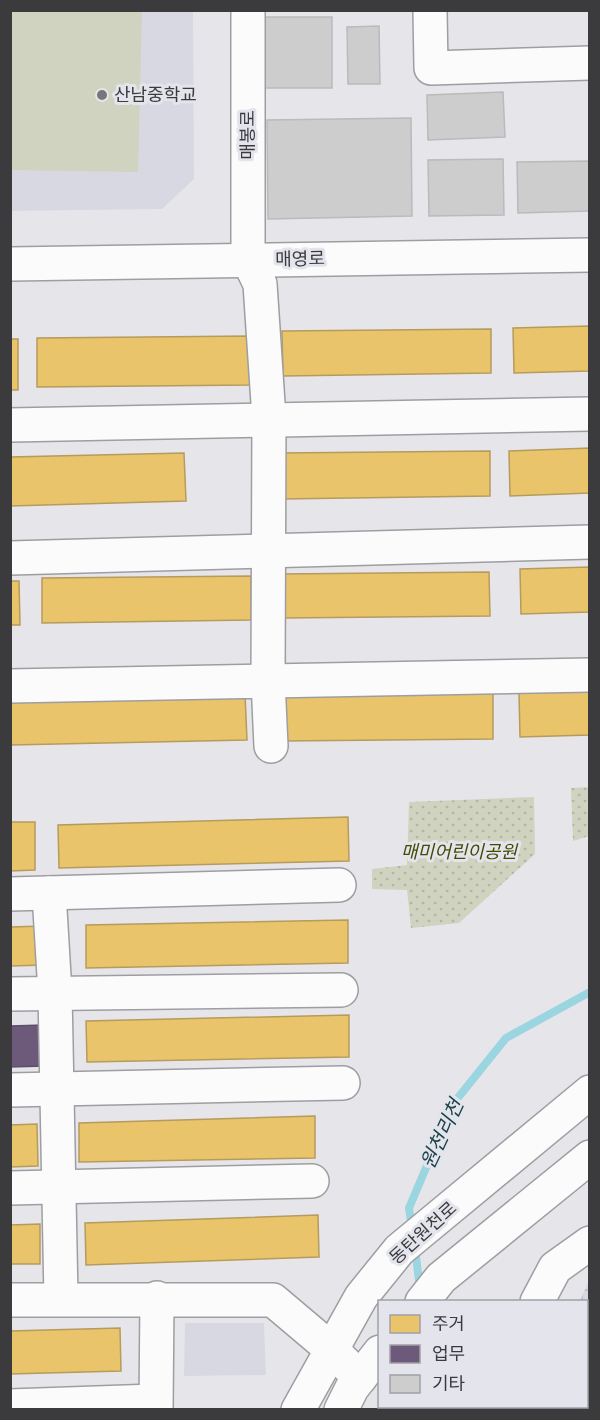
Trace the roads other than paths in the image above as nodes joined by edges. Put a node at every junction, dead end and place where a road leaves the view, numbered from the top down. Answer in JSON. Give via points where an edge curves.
{"nodes":[{"id":1,"x":248,"y":10,"type":"edge"},
{"id":2,"x":430,"y":10,"type":"edge"},
{"id":3,"x":590,"y":63,"type":"edge"},
{"id":4,"x":590,"y":255,"type":"edge"},
{"id":5,"x":248,"y":259,"type":"junction"},
{"id":6,"x":10,"y":264,"type":"edge"},
{"id":7,"x":590,"y":414,"type":"edge"},
{"id":8,"x":269,"y":418,"type":"junction"},
{"id":9,"x":10,"y":425,"type":"edge"},
{"id":10,"x":590,"y":542,"type":"edge"},
{"id":11,"x":270,"y":552,"type":"junction"},
{"id":12,"x":10,"y":558,"type":"edge"},
{"id":13,"x":590,"y":675,"type":"edge"},
{"id":14,"x":268,"y":681,"type":"junction"},
{"id":15,"x":10,"y":686,"type":"edge"},
{"id":16,"x":271,"y":746,"type":"dead end"},
{"id":17,"x":339,"y":885,"type":"dead end"},
{"id":18,"x":49,"y":893,"type":"junction"},
{"id":19,"x":10,"y":894,"type":"edge"},
{"id":20,"x":341,"y":990,"type":"dead end"},
{"id":21,"x":55,"y":993,"type":"junction"},
{"id":22,"x":10,"y":994,"type":"edge"},
{"id":23,"x":343,"y":1083,"type":"dead end"},
{"id":24,"x":57,"y":1089,"type":"junction"},
{"id":25,"x":10,"y":1090,"type":"edge"},
{"id":26,"x":590,"y":1092,"type":"edge"},
{"id":27,"x":590,"y":1157,"type":"edge"},
{"id":28,"x":312,"y":1181,"type":"dead end"},
{"id":29,"x":59,"y":1187,"type":"junction"},
{"id":30,"x":10,"y":1188,"type":"edge"},
{"id":31,"x":590,"y":1243,"type":"edge"},
{"id":32,"x":157,"y":1298,"type":"junction"},
{"id":33,"x":61,"y":1299,"type":"junction"},
{"id":34,"x":10,"y":1300,"type":"edge"},
{"id":35,"x":424,"y":1300,"type":"edge"},
{"id":36,"x":538,"y":1300,"type":"edge"},
{"id":37,"x":331,"y":1349,"type":"junction"},
{"id":38,"x":370,"y":1364,"type":"edge"},
{"id":39,"x":10,"y":1406,"type":"edge"},
{"id":40,"x":155,"y":1406,"type":"edge"},
{"id":41,"x":298,"y":1410,"type":"edge"},
{"id":42,"x":341,"y":1410,"type":"edge"}],
"edges":[{"from":1,"to":5,"type":"street","name":"매봉로"},
{"from":2,"to":3,"type":"street","via":[[431,68]]},
{"from":4,"to":5,"type":"street","name":"매영로"},
{"from":5,"to":6,"type":"street","name":"매영로"},
{"from":5,"to":8,"type":"street","via":[[260,284]]},
{"from":7,"to":8,"type":"street"},
{"from":8,"to":9,"type":"street"},
{"from":8,"to":11,"type":"street"},
{"from":10,"to":11,"type":"street"},
{"from":11,"to":12,"type":"street"},
{"from":11,"to":14,"type":"street"},
{"from":13,"to":14,"type":"street"},
{"from":14,"to":15,"type":"street"},
{"from":14,"to":16,"type":"street"},
{"from":17,"to":18,"type":"street"},
{"from":18,"to":19,"type":"street"},
{"from":18,"to":21,"type":"street"},
{"from":20,"to":21,"type":"street"},
{"from":21,"to":22,"type":"street"},
{"from":21,"to":24,"type":"street"},
{"from":23,"to":24,"type":"street"},
{"from":24,"to":25,"type":"street"},
{"from":24,"to":29,"type":"street"},
{"from":26,"to":37,"type":"street","name":"동탄원천로","via":[[399,1250],[361,1297]]},
{"from":27,"to":35,"type":"street","via":[[441,1278]]},
{"from":28,"to":29,"type":"street"},
{"from":29,"to":30,"type":"street"},
{"from":29,"to":33,"type":"street"},
{"from":31,"to":36,"type":"street","via":[[555,1268]]},
{"from":32,"to":33,"type":"street"},
{"from":32,"to":37,"type":"street","via":[[273,1300]]},
{"from":32,"to":40,"type":"street"},
{"from":33,"to":34,"type":"street"},
{"from":37,"to":38,"type":"street"},
{"from":37,"to":41,"type":"street","name":"동탄원천로"},
{"from":38,"to":42,"type":"street"},
{"from":39,"to":40,"type":"street"}]}
